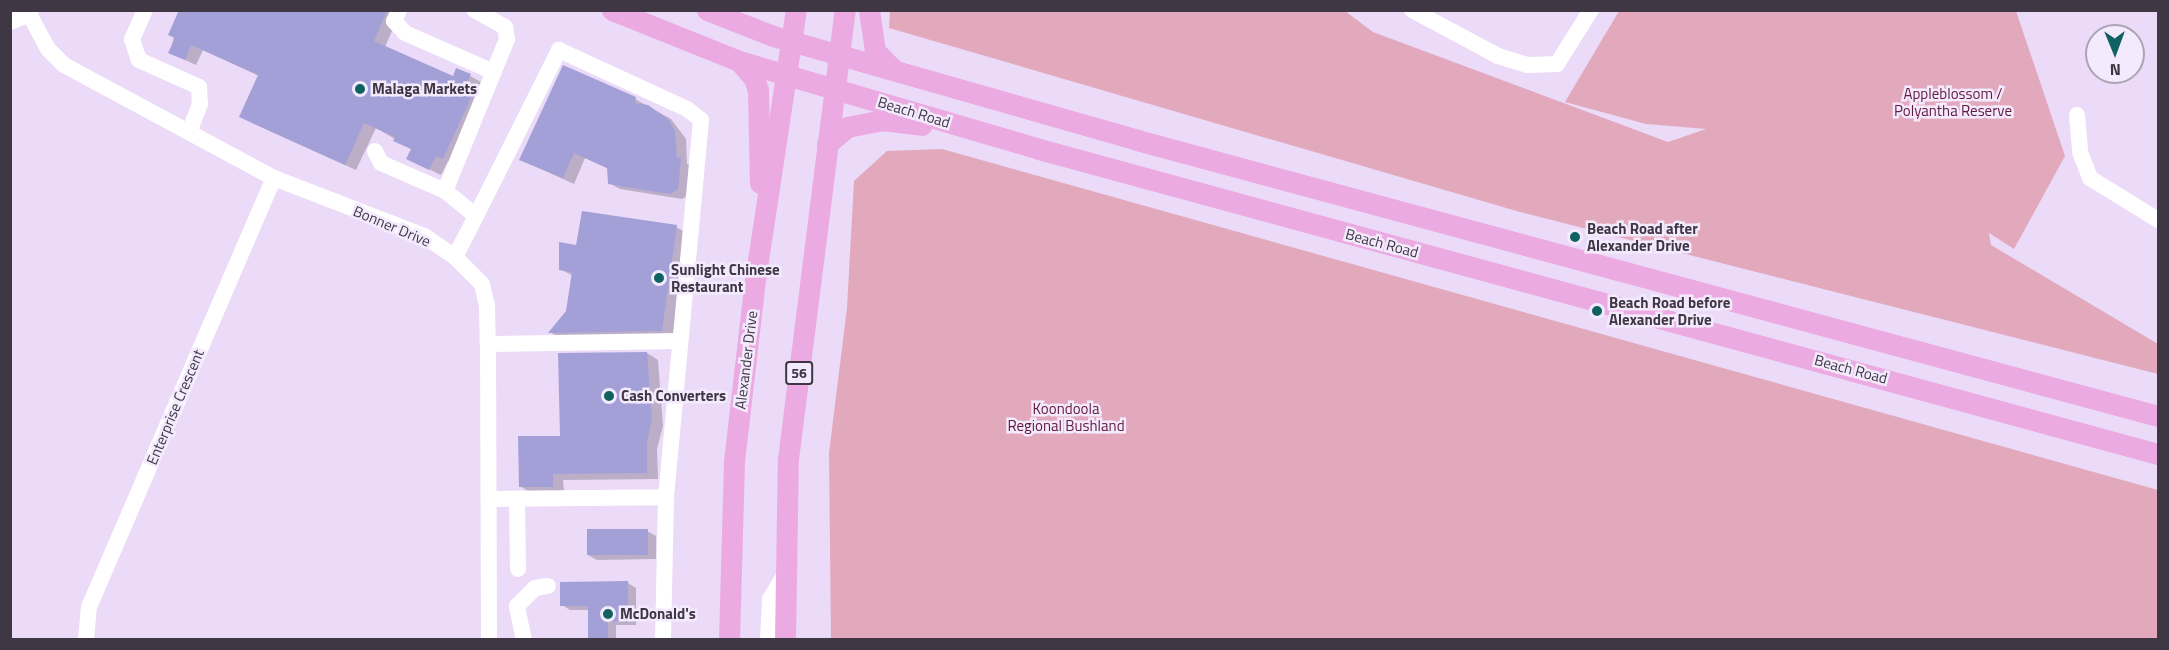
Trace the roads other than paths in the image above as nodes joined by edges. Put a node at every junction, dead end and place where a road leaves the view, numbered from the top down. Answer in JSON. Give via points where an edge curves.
{"nodes":[{"id":1,"x":145,"y":10,"type":"edge"},
{"id":2,"x":399,"y":10,"type":"edge"},
{"id":3,"x":474,"y":10,"type":"edge"},
{"id":4,"x":612,"y":10,"type":"edge"},
{"id":5,"x":707,"y":10,"type":"edge"},
{"id":6,"x":796,"y":10,"type":"edge"},
{"id":7,"x":845,"y":10,"type":"edge"},
{"id":8,"x":869,"y":10,"type":"edge"},
{"id":9,"x":1412,"y":10,"type":"edge"},
{"id":10,"x":1591,"y":10,"type":"edge"},
{"id":11,"x":29,"y":12,"type":"edge"},
{"id":12,"x":10,"y":21,"type":"edge"},
{"id":13,"x":791,"y":41,"type":"junction"},
{"id":14,"x":838,"y":55,"type":"junction"},
{"id":15,"x":739,"y":61,"type":"junction"},
{"id":16,"x":896,"y":71,"type":"junction"},
{"id":17,"x":494,"y":72,"type":"junction"},
{"id":18,"x":787,"y":75,"type":"junction"},
{"id":19,"x":835,"y":88,"type":"junction"},
{"id":20,"x":2076,"y":115,"type":"dead end"},
{"id":21,"x":189,"y":132,"type":"junction"},
{"id":22,"x":827,"y":144,"type":"junction"},
{"id":23,"x":1039,"y":149,"type":"junction"},
{"id":24,"x":375,"y":151,"type":"dead end"},
{"id":25,"x":274,"y":178,"type":"junction"},
{"id":26,"x":445,"y":191,"type":"junction"},
{"id":27,"x":476,"y":216,"type":"junction"},
{"id":28,"x":2158,"y":220,"type":"edge"},
{"id":29,"x":454,"y":257,"type":"junction"},
{"id":30,"x":755,"y":280,"type":"junction"},
{"id":31,"x":678,"y":341,"type":"junction"},
{"id":32,"x":488,"y":344,"type":"junction"},
{"id":33,"x":2158,"y":416,"type":"edge"},
{"id":34,"x":2158,"y":454,"type":"edge"},
{"id":35,"x":666,"y":497,"type":"junction"},
{"id":36,"x":489,"y":499,"type":"junction"},
{"id":37,"x":517,"y":499,"type":"junction"},
{"id":38,"x":518,"y":569,"type":"dead end"},
{"id":39,"x":785,"y":574,"type":"junction"},
{"id":40,"x":548,"y":586,"type":"dead end"},
{"id":41,"x":86,"y":639,"type":"edge"},
{"id":42,"x":489,"y":639,"type":"edge"},
{"id":43,"x":524,"y":639,"type":"edge"},
{"id":44,"x":663,"y":639,"type":"edge"},
{"id":45,"x":729,"y":639,"type":"edge"},
{"id":46,"x":768,"y":639,"type":"edge"},
{"id":47,"x":785,"y":639,"type":"edge"}],
"edges":[{"from":1,"to":21,"type":"street","via":[[132,39],[139,60],[199,87],[201,104]]},
{"from":2,"to":17,"type":"street","via":[[394,21],[405,33]]},
{"from":3,"to":17,"type":"street","via":[[505,27],[507,39]]},
{"from":4,"to":15,"type":"main road","name":"Beach Road"},
{"from":5,"to":13,"type":"main road"},
{"from":6,"to":13,"type":"main road","name":"Alexander Drive"},
{"from":7,"to":14,"type":"main road","number":"56"},
{"from":8,"to":16,"type":"main road","via":[[874,51]]},
{"from":9,"to":10,"type":"street","via":[[1498,56],[1528,65],[1557,64]]},
{"from":11,"to":12,"type":"street"},
{"from":11,"to":21,"type":"street","name":"Bonner Drive","via":[[48,49],[64,65]]},
{"from":13,"to":14,"type":"main road"},
{"from":13,"to":18,"type":"main road","name":"Alexander Drive"},
{"from":14,"to":16,"type":"main road"},
{"from":14,"to":19,"type":"main road","number":"56"},
{"from":15,"to":18,"type":"main road","name":"Beach Road"},
{"from":15,"to":30,"type":"main road","via":[[754,78],[762,126],[760,181],[752,231]]},
{"from":16,"to":33,"type":"main road","via":[[1137,140]]},
{"from":17,"to":26,"type":"street"},
{"from":18,"to":19,"type":"main road","name":"Beach Road"},
{"from":18,"to":30,"type":"main road","name":"Alexander Drive"},
{"from":19,"to":22,"type":"main road","number":"56"},
{"from":19,"to":23,"type":"main road","name":"Beach Road"},
{"from":20,"to":28,"type":"street","via":[[2080,152],[2090,178]]},
{"from":21,"to":25,"type":"street","name":"Bonner Drive"},
{"from":22,"to":23,"type":"main road","via":[[847,127],[882,120],[921,125],[1002,149]]},
{"from":22,"to":39,"type":"main road","number":"56","via":[[788,459]]},
{"from":23,"to":34,"type":"main road","name":"Beach Road"},
{"from":24,"to":26,"type":"street","via":[[381,163]]},
{"from":25,"to":29,"type":"street","name":"Bonner Drive","via":[[424,236]]},
{"from":25,"to":41,"type":"street","name":"Enterprise Crescent","via":[[89,607]]},
{"from":26,"to":27,"type":"street"},
{"from":27,"to":29,"type":"street"},
{"from":27,"to":31,"type":"street","via":[[559,50],[687,109],[701,120],[703,129]]},
{"from":29,"to":32,"type":"street","name":"Bonner Drive","via":[[482,284]]},
{"from":30,"to":45,"type":"main road","name":"Alexander Drive","via":[[734,461]]},
{"from":31,"to":32,"type":"street"},
{"from":31,"to":35,"type":"street"},
{"from":32,"to":36,"type":"street","name":"Bonner Drive"},
{"from":35,"to":37,"type":"street"},
{"from":35,"to":44,"type":"street"},
{"from":36,"to":37,"type":"street"},
{"from":36,"to":42,"type":"street","name":"Bonner Drive"},
{"from":37,"to":38,"type":"street"},
{"from":39,"to":46,"type":"street","via":[[770,599]]},
{"from":39,"to":47,"type":"main road","number":"56"},
{"from":40,"to":43,"type":"street","via":[[536,588],[517,606]]}]}
